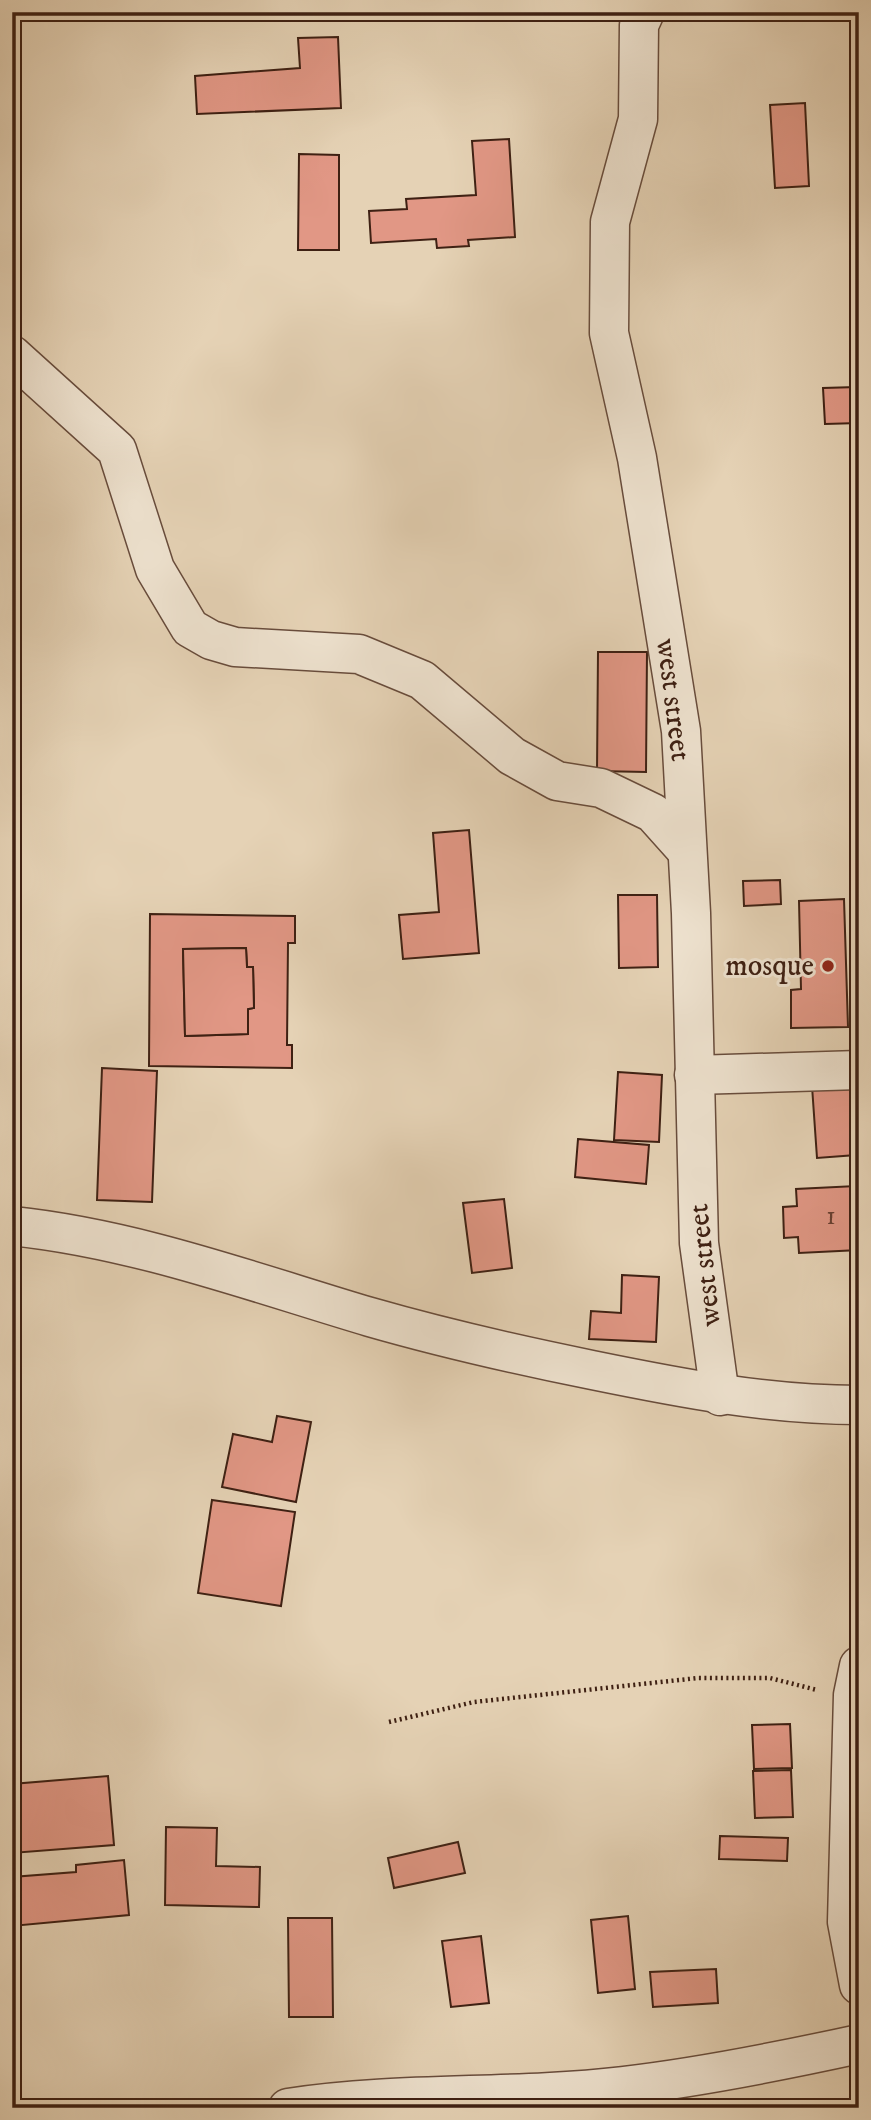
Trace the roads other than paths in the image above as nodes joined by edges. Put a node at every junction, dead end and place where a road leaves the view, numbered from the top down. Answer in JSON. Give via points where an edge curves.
{"nodes":[{"id":1,"x":645,"y":12,"type":"edge"},
{"id":2,"x":12,"y":355,"type":"edge"},
{"id":3,"x":687,"y":851,"type":"junction"},
{"id":4,"x":859,"y":1070,"type":"edge"},
{"id":5,"x":695,"y":1075,"type":"junction"},
{"id":6,"x":12,"y":1226,"type":"edge"},
{"id":7,"x":720,"y":1396,"type":"junction"},
{"id":8,"x":853,"y":1413,"type":"edge"},
{"id":9,"x":856,"y":1680,"type":"edge"},
{"id":10,"x":859,"y":1985,"type":"edge"},
{"id":11,"x":859,"y":2044,"type":"edge"},
{"id":12,"x":288,"y":2108,"type":"edge"}],
"edges":[{"from":1,"to":3,"type":"street","name":"west street","via":[[639,24],[638,119],[610,222],[609,333],[637,458],[681,731]]},
{"from":2,"to":3,"type":"street","via":[[117,450],[155,569],[190,628],[234,648],[359,654],[422,680],[520,761],[557,781],[601,788],[653,813]]},
{"from":3,"to":5,"type":"street","name":"west street"},
{"from":4,"to":5,"type":"street"},
{"from":5,"to":7,"type":"street","name":"west street","via":[[699,1243]]},
{"from":6,"to":7,"type":"street","via":[[75,1233],[515,1354]]},
{"from":7,"to":8,"type":"street"},
{"from":9,"to":10,"type":"street","via":[[847,1922]]},
{"from":11,"to":12,"type":"street","via":[[748,2068],[621,2087]]}]}
